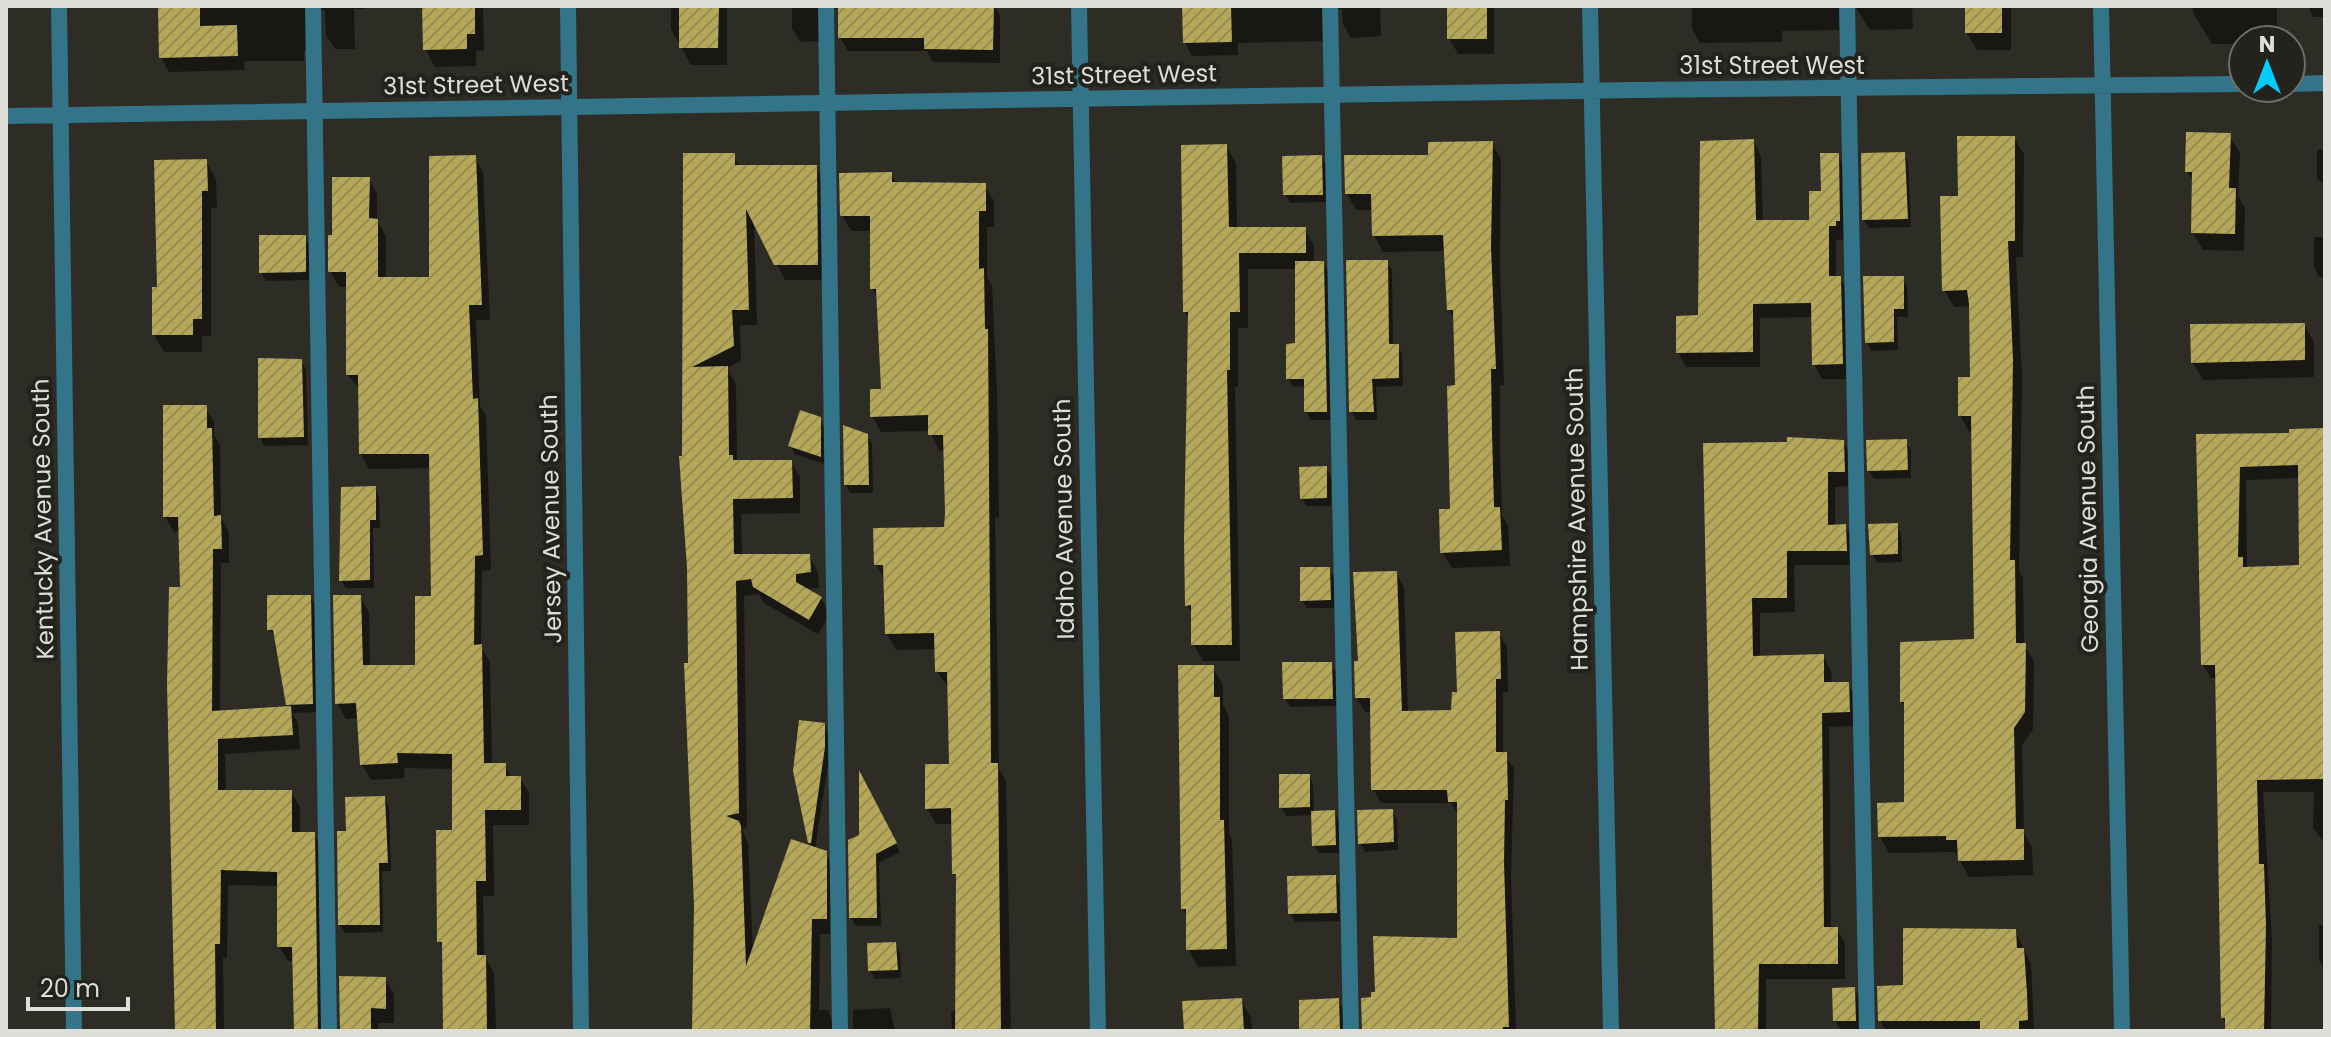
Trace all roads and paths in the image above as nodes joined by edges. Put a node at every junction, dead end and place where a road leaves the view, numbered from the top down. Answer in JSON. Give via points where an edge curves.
{"nodes":[{"id":1,"x":59,"y":6,"type":"edge"},
{"id":2,"x":313,"y":6,"type":"edge"},
{"id":3,"x":568,"y":6,"type":"edge"},
{"id":4,"x":826,"y":6,"type":"edge"},
{"id":5,"x":1079,"y":6,"type":"edge"},
{"id":6,"x":1330,"y":6,"type":"edge"},
{"id":7,"x":1590,"y":6,"type":"edge"},
{"id":8,"x":1847,"y":6,"type":"edge"},
{"id":9,"x":2101,"y":6,"type":"edge"},
{"id":10,"x":2227,"y":84,"type":"edge"},
{"id":11,"x":2103,"y":87,"type":"junction"},
{"id":12,"x":1849,"y":90,"type":"junction"},
{"id":13,"x":1592,"y":91,"type":"junction"},
{"id":14,"x":1332,"y":97,"type":"junction"},
{"id":15,"x":1081,"y":100,"type":"junction"},
{"id":16,"x":828,"y":103,"type":"junction"},
{"id":17,"x":569,"y":107,"type":"junction"},
{"id":18,"x":315,"y":111,"type":"junction"},
{"id":19,"x":61,"y":115,"type":"junction"},
{"id":20,"x":6,"y":116,"type":"edge"},
{"id":21,"x":74,"y":1031,"type":"edge"},
{"id":22,"x":329,"y":1031,"type":"edge"},
{"id":23,"x":581,"y":1031,"type":"edge"},
{"id":24,"x":840,"y":1031,"type":"edge"},
{"id":25,"x":1098,"y":1031,"type":"edge"},
{"id":26,"x":1351,"y":1031,"type":"edge"},
{"id":27,"x":1611,"y":1031,"type":"edge"},
{"id":28,"x":1867,"y":1031,"type":"edge"},
{"id":29,"x":2122,"y":1031,"type":"edge"}],
"edges":[{"from":1,"to":19,"type":"street","name":"Kentucky Avenue South"},
{"from":2,"to":18,"type":"street"},
{"from":3,"to":17,"type":"street","name":"Jersey Avenue South"},
{"from":4,"to":16,"type":"street"},
{"from":5,"to":15,"type":"street","name":"Idaho Avenue South"},
{"from":6,"to":14,"type":"street"},
{"from":7,"to":13,"type":"street","name":"Hampshire Avenue South"},
{"from":8,"to":12,"type":"street"},
{"from":9,"to":11,"type":"street","name":"Georgia Avenue South"},
{"from":10,"to":11,"type":"street","name":"31st Street West"},
{"from":11,"to":12,"type":"street","name":"31st Street West"},
{"from":11,"to":29,"type":"street","name":"Georgia Avenue South"},
{"from":12,"to":13,"type":"street","name":"31st Street West"},
{"from":12,"to":28,"type":"street"},
{"from":13,"to":14,"type":"street","name":"31st Street West"},
{"from":13,"to":27,"type":"street","name":"Hampshire Avenue South"},
{"from":14,"to":15,"type":"street","name":"31st Street West"},
{"from":14,"to":26,"type":"street"},
{"from":15,"to":16,"type":"street","name":"31st Street West"},
{"from":15,"to":25,"type":"street","name":"Idaho Avenue South"},
{"from":16,"to":17,"type":"street","name":"31st Street West"},
{"from":16,"to":24,"type":"street"},
{"from":17,"to":18,"type":"street","name":"31st Street West"},
{"from":17,"to":23,"type":"street","name":"Jersey Avenue South"},
{"from":18,"to":19,"type":"street","name":"31st Street West"},
{"from":18,"to":22,"type":"street"},
{"from":19,"to":20,"type":"street","name":"31st Street West"},
{"from":19,"to":21,"type":"street","name":"Kentucky Avenue South"}]}
